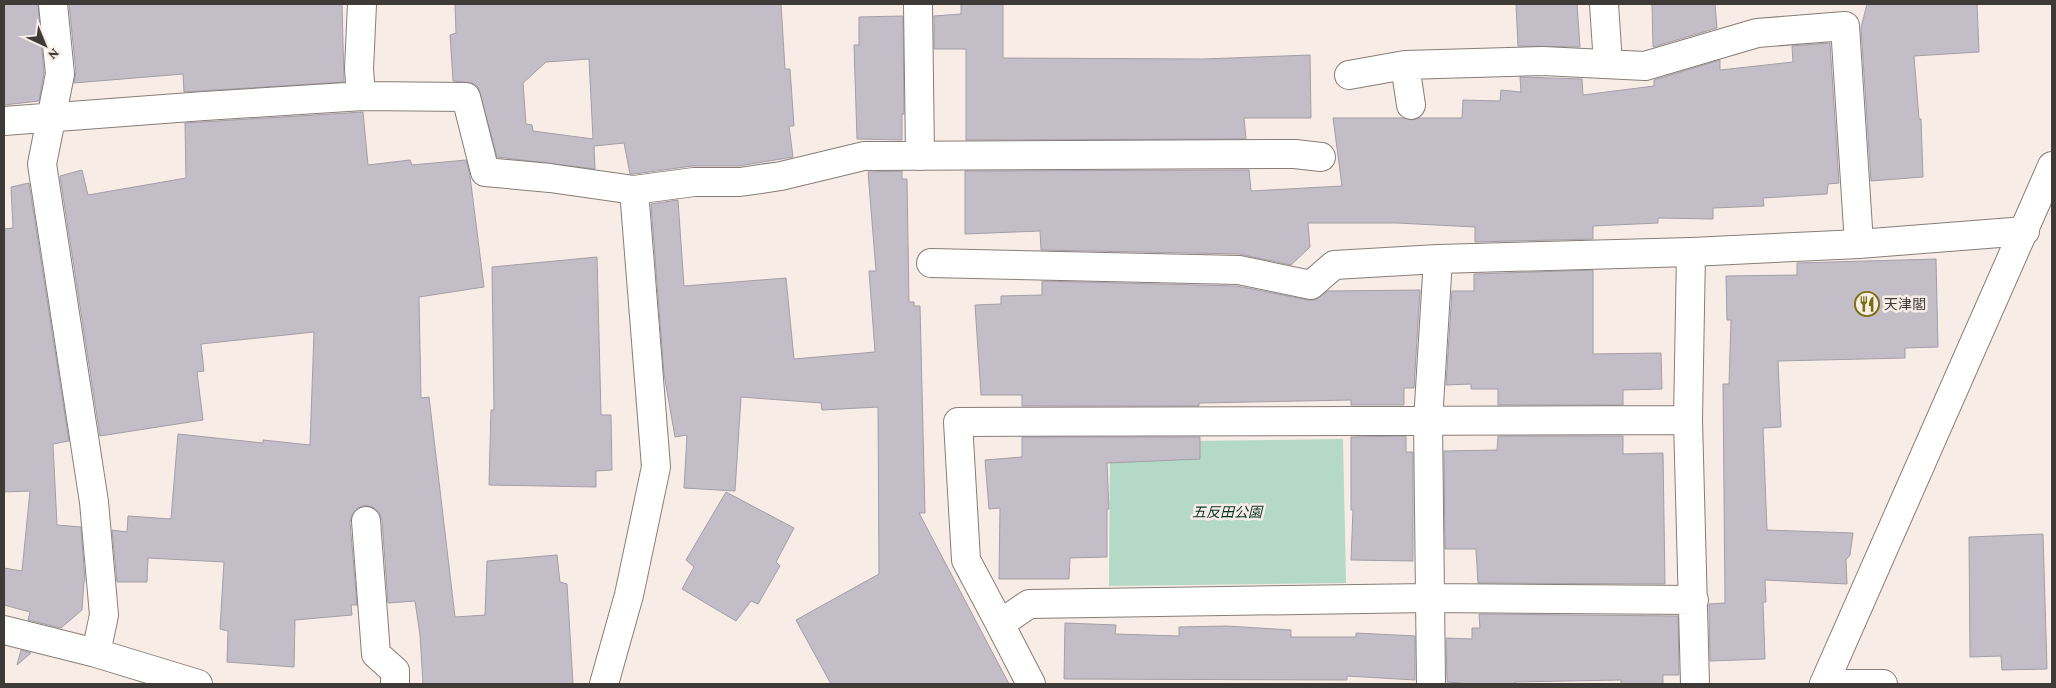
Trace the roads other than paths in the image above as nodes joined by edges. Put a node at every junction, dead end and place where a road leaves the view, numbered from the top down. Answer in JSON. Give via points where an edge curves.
{"nodes":[{"id":1,"x":53,"y":4,"type":"edge"},
{"id":2,"x":362,"y":4,"type":"edge"},
{"id":3,"x":918,"y":4,"type":"edge"},
{"id":4,"x":1604,"y":4,"type":"edge"},
{"id":5,"x":1608,"y":64,"type":"junction"},
{"id":6,"x":1405,"y":65,"type":"junction"},
{"id":7,"x":1349,"y":75,"type":"dead end"},
{"id":8,"x":361,"y":96,"type":"junction"},
{"id":9,"x":1411,"y":105,"type":"dead end"},
{"id":10,"x":52,"y":116,"type":"junction"},
{"id":11,"x":4,"y":121,"type":"edge"},
{"id":12,"x":920,"y":156,"type":"junction"},
{"id":13,"x":1321,"y":157,"type":"dead end"},
{"id":14,"x":2052,"y":166,"type":"edge"},
{"id":15,"x":634,"y":190,"type":"junction"},
{"id":16,"x":2025,"y":231,"type":"junction"},
{"id":17,"x":1859,"y":244,"type":"junction"},
{"id":18,"x":1691,"y":252,"type":"junction"},
{"id":19,"x":1438,"y":259,"type":"junction"},
{"id":20,"x":931,"y":263,"type":"dead end"},
{"id":21,"x":1688,"y":420,"type":"junction"},
{"id":22,"x":1428,"y":421,"type":"junction"},
{"id":23,"x":366,"y":521,"type":"dead end"},
{"id":24,"x":1428,"y":598,"type":"junction"},
{"id":25,"x":1694,"y":600,"type":"junction"},
{"id":26,"x":1000,"y":624,"type":"junction"},
{"id":27,"x":4,"y":630,"type":"edge"},
{"id":28,"x":96,"y":653,"type":"junction"},
{"id":29,"x":198,"y":684,"type":"edge"},
{"id":30,"x":395,"y":684,"type":"edge"},
{"id":31,"x":604,"y":684,"type":"edge"},
{"id":32,"x":1031,"y":684,"type":"edge"},
{"id":33,"x":1431,"y":684,"type":"edge"},
{"id":34,"x":1696,"y":684,"type":"edge"},
{"id":35,"x":1824,"y":684,"type":"edge"},
{"id":36,"x":1883,"y":684,"type":"edge"}],
"edges":[{"from":1,"to":10,"type":"street","via":[[60,74]]},
{"from":2,"to":8,"type":"street"},
{"from":3,"to":12,"type":"street"},
{"from":4,"to":5,"type":"street"},
{"from":5,"to":6,"type":"street"},
{"from":5,"to":17,"type":"street","via":[[1645,66],[1756,33],[1845,26]]},
{"from":6,"to":7,"type":"street"},
{"from":6,"to":9,"type":"street"},
{"from":8,"to":10,"type":"street"},
{"from":8,"to":15,"type":"street","via":[[466,97],[485,172]]},
{"from":10,"to":11,"type":"street"},
{"from":10,"to":28,"type":"street","via":[[42,164],[94,502],[104,615]]},
{"from":12,"to":13,"type":"street","via":[[1294,154]]},
{"from":12,"to":15,"type":"street","via":[[864,156],[781,176]]},
{"from":14,"to":16,"type":"street"},
{"from":15,"to":31,"type":"street","via":[[656,467],[629,594]]},
{"from":16,"to":17,"type":"street"},
{"from":16,"to":35,"type":"street"},
{"from":17,"to":18,"type":"street"},
{"from":18,"to":19,"type":"street"},
{"from":18,"to":21,"type":"street"},
{"from":19,"to":20,"type":"street","via":[[1334,265],[1311,285],[1239,270]]},
{"from":19,"to":22,"type":"street"},
{"from":21,"to":22,"type":"street"},
{"from":21,"to":25,"type":"street"},
{"from":22,"to":24,"type":"street"},
{"from":22,"to":26,"type":"street","via":[[958,422],[966,560]]},
{"from":23,"to":30,"type":"street","via":[[376,654],[395,670]]},
{"from":24,"to":25,"type":"street"},
{"from":24,"to":26,"type":"street","via":[[1029,604]]},
{"from":24,"to":33,"type":"street"},
{"from":25,"to":34,"type":"street"},
{"from":26,"to":32,"type":"street"},
{"from":27,"to":28,"type":"street"},
{"from":28,"to":29,"type":"street"},
{"from":35,"to":36,"type":"street"}]}
